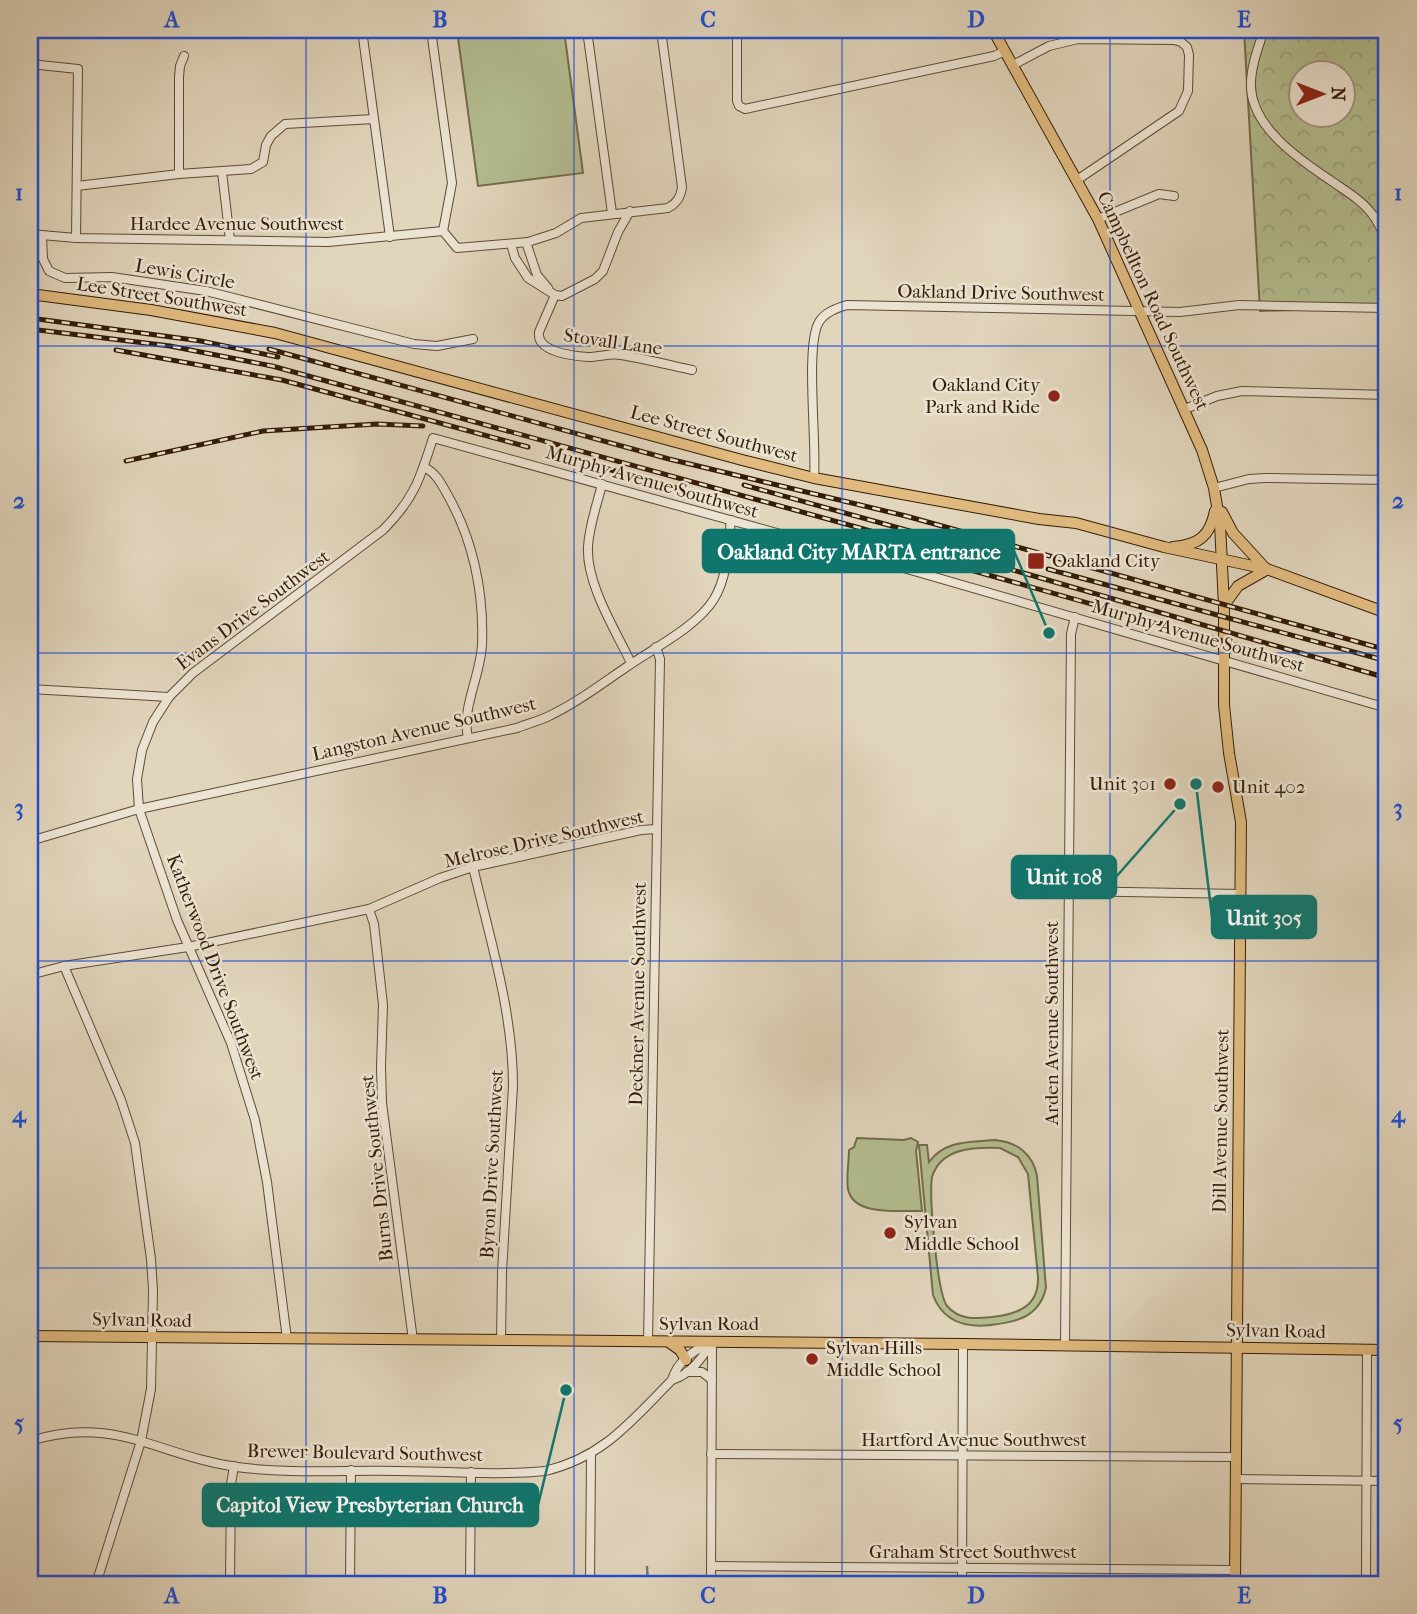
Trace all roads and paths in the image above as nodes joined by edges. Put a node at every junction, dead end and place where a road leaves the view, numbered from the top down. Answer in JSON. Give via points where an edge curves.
{"nodes":[{"id":1,"x":362,"y":30,"type":"edge"},
{"id":2,"x":431,"y":30,"type":"edge"},
{"id":3,"x":587,"y":30,"type":"edge"},
{"id":4,"x":661,"y":30,"type":"edge"},
{"id":5,"x":737,"y":30,"type":"edge"},
{"id":6,"x":993,"y":30,"type":"edge"},
{"id":7,"x":1264,"y":30,"type":"edge"},
{"id":8,"x":1005,"y":51,"type":"junction"},
{"id":9,"x":184,"y":56,"type":"dead end"},
{"id":10,"x":30,"y":64,"type":"edge"},
{"id":11,"x":1013,"y":65,"type":"junction"},
{"id":12,"x":374,"y":119,"type":"junction"},
{"id":13,"x":222,"y":172,"type":"junction"},
{"id":14,"x":179,"y":174,"type":"junction"},
{"id":15,"x":1077,"y":180,"type":"junction"},
{"id":16,"x":77,"y":186,"type":"junction"},
{"id":17,"x":1174,"y":196,"type":"dead end"},
{"id":18,"x":630,"y":211,"type":"junction"},
{"id":19,"x":612,"y":213,"type":"junction"},
{"id":20,"x":1098,"y":219,"type":"junction"},
{"id":21,"x":443,"y":231,"type":"junction"},
{"id":22,"x":30,"y":234,"type":"edge"},
{"id":23,"x":42,"y":236,"type":"junction"},
{"id":24,"x":390,"y":237,"type":"junction"},
{"id":25,"x":76,"y":238,"type":"junction"},
{"id":26,"x":230,"y":240,"type":"junction"},
{"id":27,"x":526,"y":242,"type":"junction"},
{"id":28,"x":1387,"y":243,"type":"edge"},
{"id":29,"x":511,"y":244,"type":"junction"},
{"id":30,"x":30,"y":294,"type":"edge"},
{"id":31,"x":555,"y":295,"type":"junction"},
{"id":32,"x":1387,"y":307,"type":"edge"},
{"id":33,"x":1140,"y":312,"type":"junction"},
{"id":34,"x":472,"y":339,"type":"dead end"},
{"id":35,"x":692,"y":370,"type":"dead end"},
{"id":36,"x":1387,"y":395,"type":"edge"},
{"id":37,"x":1185,"y":409,"type":"junction"},
{"id":38,"x":433,"y":438,"type":"joint"},
{"id":39,"x":424,"y":467,"type":"junction"},
{"id":40,"x":814,"y":478,"type":"junction"},
{"id":41,"x":1387,"y":480,"type":"edge"},
{"id":42,"x":602,"y":484,"type":"junction"},
{"id":43,"x":1214,"y":488,"type":"junction"},
{"id":44,"x":1217,"y":504,"type":"junction"},
{"id":45,"x":731,"y":520,"type":"junction"},
{"id":46,"x":1164,"y":547,"type":"junction"},
{"id":47,"x":1222,"y":561,"type":"junction"},
{"id":48,"x":1267,"y":569,"type":"junction"},
{"id":49,"x":1224,"y":606,"type":"junction"},
{"id":50,"x":1387,"y":613,"type":"edge"},
{"id":51,"x":1075,"y":618,"type":"junction"},
{"id":52,"x":656,"y":647,"type":"junction"},
{"id":53,"x":1223,"y":660,"type":"junction"},
{"id":54,"x":631,"y":663,"type":"junction"},
{"id":55,"x":30,"y":689,"type":"edge"},
{"id":56,"x":169,"y":697,"type":"junction"},
{"id":57,"x":1387,"y":708,"type":"edge"},
{"id":58,"x":468,"y":738,"type":"junction"},
{"id":59,"x":139,"y":809,"type":"junction"},
{"id":60,"x":657,"y":829,"type":"junction"},
{"id":61,"x":30,"y":841,"type":"edge"},
{"id":62,"x":473,"y":867,"type":"junction"},
{"id":63,"x":1069,"y":891,"type":"junction"},
{"id":64,"x":1241,"y":894,"type":"junction"},
{"id":65,"x":369,"y":909,"type":"junction"},
{"id":66,"x":188,"y":947,"type":"junction"},
{"id":67,"x":64,"y":966,"type":"junction"},
{"id":68,"x":30,"y":975,"type":"edge"},
{"id":69,"x":30,"y":1336,"type":"edge"},
{"id":70,"x":153,"y":1338,"type":"junction"},
{"id":71,"x":287,"y":1339,"type":"junction"},
{"id":72,"x":412,"y":1340,"type":"junction"},
{"id":73,"x":501,"y":1340,"type":"junction"},
{"id":74,"x":648,"y":1342,"type":"junction"},
{"id":75,"x":667,"y":1342,"type":"junction"},
{"id":76,"x":712,"y":1342,"type":"junction"},
{"id":77,"x":963,"y":1344,"type":"junction"},
{"id":78,"x":1065,"y":1346,"type":"junction"},
{"id":79,"x":1236,"y":1349,"type":"junction"},
{"id":80,"x":1367,"y":1350,"type":"junction"},
{"id":81,"x":1387,"y":1350,"type":"edge"},
{"id":82,"x":685,"y":1360,"type":"junction"},
{"id":83,"x":687,"y":1372,"type":"junction"},
{"id":84,"x":672,"y":1380,"type":"junction"},
{"id":85,"x":712,"y":1380,"type":"junction"},
{"id":86,"x":30,"y":1441,"type":"edge"},
{"id":87,"x":141,"y":1441,"type":"junction"},
{"id":88,"x":712,"y":1454,"type":"junction"},
{"id":89,"x":591,"y":1455,"type":"junction"},
{"id":90,"x":962,"y":1455,"type":"junction"},
{"id":91,"x":1236,"y":1457,"type":"junction"},
{"id":92,"x":234,"y":1466,"type":"junction"},
{"id":93,"x":351,"y":1471,"type":"junction"},
{"id":94,"x":471,"y":1472,"type":"junction"},
{"id":95,"x":1236,"y":1479,"type":"junction"},
{"id":96,"x":1368,"y":1481,"type":"junction"},
{"id":97,"x":1387,"y":1481,"type":"edge"},
{"id":98,"x":711,"y":1566,"type":"junction"},
{"id":99,"x":962,"y":1568,"type":"junction"},
{"id":100,"x":1235,"y":1570,"type":"junction"},
{"id":101,"x":96,"y":1584,"type":"edge"},
{"id":102,"x":230,"y":1584,"type":"edge"},
{"id":103,"x":351,"y":1584,"type":"edge"},
{"id":104,"x":470,"y":1584,"type":"edge"},
{"id":105,"x":590,"y":1584,"type":"edge"},
{"id":106,"x":710,"y":1584,"type":"edge"},
{"id":107,"x":962,"y":1584,"type":"edge"},
{"id":108,"x":1235,"y":1584,"type":"edge"},
{"id":109,"x":1366,"y":1584,"type":"edge"}],
"edges":[{"from":1,"to":12,"type":"street"},
{"from":2,"to":21,"type":"street","via":[[452,183]]},
{"from":3,"to":19,"type":"street"},
{"from":4,"to":18,"type":"street","via":[[682,187],[677,201],[668,208]]},
{"from":5,"to":8,"type":"street","via":[[737,101],[745,108]]},
{"from":6,"to":8,"type":"main road","name":"Campbellton Road Southwest"},
{"from":7,"to":28,"type":"street","via":[[1251,89],[1262,119],[1311,168],[1372,213]]},
{"from":8,"to":11,"type":"main road","name":"Campbellton Road Southwest"},
{"from":9,"to":14,"type":"street","via":[[179,77]]},
{"from":10,"to":16,"type":"street","via":[[78,69]]},
{"from":11,"to":15,"type":"main road","name":"Campbellton Road Southwest"},
{"from":11,"to":15,"type":"street","via":[[1049,46],[1078,39],[1174,40],[1187,47],[1188,91],[1179,111]]},
{"from":12,"to":13,"type":"street","via":[[285,124],[271,136],[257,167]]},
{"from":12,"to":24,"type":"street"},
{"from":13,"to":14,"type":"street"},
{"from":13,"to":26,"type":"street"},
{"from":14,"to":16,"type":"street"},
{"from":15,"to":20,"type":"main road","name":"Campbellton Road Southwest"},
{"from":16,"to":25,"type":"street"},
{"from":17,"to":20,"type":"street","via":[[1159,194]]},
{"from":18,"to":19,"type":"street"},
{"from":18,"to":31,"type":"street","via":[[603,271],[562,296]]},
{"from":19,"to":27,"type":"street","via":[[581,218],[545,238]]},
{"from":20,"to":33,"type":"main road","name":"Campbellton Road Southwest"},
{"from":21,"to":24,"type":"street","name":"Hardee Avenue Southwest"},
{"from":21,"to":29,"type":"street","via":[[457,248]]},
{"from":22,"to":23,"type":"street","name":"Hardee Avenue Southwest"},
{"from":23,"to":25,"type":"street","name":"Hardee Avenue Southwest"},
{"from":23,"to":34,"type":"street","name":"Lewis Circle","via":[[49,271],[65,278],[112,277],[206,292],[414,344],[436,346]]},
{"from":24,"to":26,"type":"street","name":"Hardee Avenue Southwest","via":[[328,242]]},
{"from":25,"to":26,"type":"street","name":"Hardee Avenue Southwest"},
{"from":27,"to":29,"type":"street"},
{"from":27,"to":31,"type":"street","via":[[537,275]]},
{"from":29,"to":31,"type":"street","via":[[523,273]]},
{"from":30,"to":40,"type":"main road","name":"Lee Street Southwest","via":[[275,333]]},
{"from":31,"to":35,"type":"street","name":"Stovall Lane","via":[[539,332],[541,344],[580,356],[619,355]]},
{"from":32,"to":33,"type":"street","name":"Oakland Drive Southwest","via":[[1239,305]]},
{"from":33,"to":37,"type":"main road","name":"Campbellton Road Southwest"},
{"from":33,"to":40,"type":"street","name":"Oakland Drive Southwest","via":[[847,305],[826,315],[812,345]]},
{"from":36,"to":37,"type":"street","via":[[1242,391]]},
{"from":37,"to":43,"type":"main road","name":"Campbellton Road Southwest"},
{"from":38,"to":39,"type":"street","name":"Evans Drive Southwest"},
{"from":38,"to":42,"type":"street","name":"Murphy Avenue Southwest"},
{"from":39,"to":56,"type":"street","name":"Evans Drive Southwest","via":[[409,502],[383,530],[193,673]]},
{"from":39,"to":58,"type":"street","via":[[437,476],[456,510],[478,579],[482,646],[466,723]]},
{"from":40,"to":46,"type":"main road","name":"Lee Street Southwest","via":[[1076,523]]},
{"from":41,"to":43,"type":"street","via":[[1265,478]]},
{"from":42,"to":45,"type":"street","name":"Murphy Avenue Southwest"},
{"from":42,"to":54,"type":"street","via":[[589,535],[589,563],[594,584]]},
{"from":43,"to":44,"type":"main road","name":"Campbellton Road Southwest"},
{"from":44,"to":46,"type":"main road","via":[[1212,524],[1201,540]]},
{"from":44,"to":47,"type":"main road","name":"Campbellton Road Southwest"},
{"from":44,"to":48,"type":"main road","via":[[1233,533]]},
{"from":45,"to":51,"type":"street","name":"Murphy Avenue Southwest"},
{"from":45,"to":52,"type":"street","name":"Langston Avenue Southwest","via":[[724,574],[715,598],[697,618]]},
{"from":46,"to":47,"type":"main road","name":"Lee Street Southwest"},
{"from":47,"to":48,"type":"main road","name":"Lee Street Southwest"},
{"from":47,"to":49,"type":"main road","name":"Campbellton Road Southwest"},
{"from":48,"to":49,"type":"main road","via":[[1238,586]]},
{"from":48,"to":50,"type":"main road","name":"Lee Street Southwest"},
{"from":49,"to":53,"type":"main road","name":"Campbellton Road Southwest"},
{"from":51,"to":53,"type":"street","name":"Murphy Avenue Southwest"},
{"from":51,"to":63,"type":"street","name":"Arden Avenue Southwest","via":[[1071,634]]},
{"from":52,"to":54,"type":"street","name":"Langston Avenue Southwest"},
{"from":52,"to":60,"type":"street","name":"Deckner Avenue Southwest","via":[[660,659]]},
{"from":53,"to":57,"type":"street","name":"Murphy Avenue Southwest"},
{"from":53,"to":64,"type":"main road","name":"Dill Avenue Southwest","via":[[1225,729],[1241,822]]},
{"from":54,"to":58,"type":"street","name":"Langston Avenue Southwest","via":[[547,717]]},
{"from":55,"to":56,"type":"street","name":"Evans Drive Southwest"},
{"from":56,"to":59,"type":"street","name":"Katherwood Drive Southwest","via":[[142,750],[137,779]]},
{"from":58,"to":59,"type":"street","name":"Langston Avenue Southwest"},
{"from":59,"to":61,"type":"street","name":"Langston Avenue Southwest"},
{"from":59,"to":66,"type":"street","name":"Katherwood Drive Southwest"},
{"from":60,"to":62,"type":"street","name":"Melrose Drive Southwest"},
{"from":60,"to":74,"type":"street","name":"Deckner Avenue Southwest"},
{"from":62,"to":65,"type":"street","name":"Melrose Drive Southwest"},
{"from":62,"to":73,"type":"street","name":"Byron Drive Southwest","via":[[513,1056]]},
{"from":63,"to":64,"type":"street"},
{"from":63,"to":78,"type":"street","name":"Arden Avenue Southwest"},
{"from":64,"to":79,"type":"main road","name":"Dill Avenue Southwest"},
{"from":65,"to":66,"type":"street","name":"Melrose Drive Southwest"},
{"from":65,"to":72,"type":"street","name":"Burns Drive Southwest","via":[[383,1005],[382,1102]]},
{"from":66,"to":67,"type":"street","name":"Melrose Drive Southwest"},
{"from":66,"to":71,"type":"street","name":"Katherwood Drive Southwest","via":[[231,1043],[255,1120]]},
{"from":67,"to":68,"type":"street","name":"Melrose Drive Southwest"},
{"from":67,"to":70,"type":"street","via":[[135,1143],[151,1259]]},
{"from":69,"to":70,"type":"main road","name":"Sylvan Road"},
{"from":70,"to":71,"type":"main road","name":"Sylvan Road"},
{"from":70,"to":87,"type":"street","via":[[151,1389]]},
{"from":71,"to":72,"type":"main road","name":"Sylvan Road"},
{"from":72,"to":73,"type":"main road","name":"Sylvan Road"},
{"from":73,"to":74,"type":"main road","name":"Sylvan Road"},
{"from":74,"to":75,"type":"main road","name":"Sylvan Road"},
{"from":75,"to":76,"type":"main road","name":"Sylvan Road"},
{"from":75,"to":82,"type":"main road","via":[[679,1349]]},
{"from":76,"to":77,"type":"main road","name":"Sylvan Road"},
{"from":76,"to":82,"type":"street","name":"Brewer Boulevard Southwest"},
{"from":76,"to":83,"type":"street","name":"Brewer Boulevard Southwest"},
{"from":76,"to":85,"type":"street"},
{"from":77,"to":78,"type":"main road","name":"Sylvan Road"},
{"from":77,"to":90,"type":"street"},
{"from":78,"to":79,"type":"main road","name":"Sylvan Road"},
{"from":79,"to":80,"type":"main road","name":"Sylvan Road"},
{"from":79,"to":91,"type":"main road","name":"Dill Avenue Southwest"},
{"from":80,"to":81,"type":"main road","name":"Sylvan Road"},
{"from":80,"to":96,"type":"street"},
{"from":82,"to":84,"type":"street","name":"Brewer Boulevard Southwest"},
{"from":83,"to":84,"type":"street","name":"Brewer Boulevard Southwest"},
{"from":83,"to":85,"type":"street","via":[[702,1371]]},
{"from":84,"to":89,"type":"street","name":"Brewer Boulevard Southwest"},
{"from":85,"to":88,"type":"street"},
{"from":86,"to":87,"type":"street","name":"Brewer Boulevard Southwest","via":[[81,1431]]},
{"from":87,"to":92,"type":"street","name":"Brewer Boulevard Southwest"},
{"from":87,"to":101,"type":"street"},
{"from":88,"to":90,"type":"street","name":"Hartford Avenue Southwest"},
{"from":88,"to":98,"type":"street"},
{"from":89,"to":94,"type":"street","name":"Brewer Boulevard Southwest","via":[[545,1471]]},
{"from":89,"to":105,"type":"street"},
{"from":90,"to":91,"type":"street","name":"Hartford Avenue Southwest"},
{"from":90,"to":99,"type":"street"},
{"from":91,"to":95,"type":"main road","name":"Dill Avenue Southwest"},
{"from":92,"to":93,"type":"street","name":"Brewer Boulevard Southwest"},
{"from":92,"to":102,"type":"street"},
{"from":93,"to":94,"type":"street","name":"Brewer Boulevard Southwest"},
{"from":93,"to":103,"type":"street"},
{"from":94,"to":104,"type":"street"},
{"from":95,"to":96,"type":"street"},
{"from":95,"to":100,"type":"main road","name":"Dill Avenue Southwest"},
{"from":96,"to":97,"type":"street"},
{"from":96,"to":109,"type":"street"},
{"from":98,"to":99,"type":"street","name":"Graham Street Southwest"},
{"from":98,"to":106,"type":"street"},
{"from":99,"to":100,"type":"street","name":"Graham Street Southwest"},
{"from":99,"to":107,"type":"street"},
{"from":100,"to":108,"type":"main road","name":"Dill Avenue Southwest"}]}
